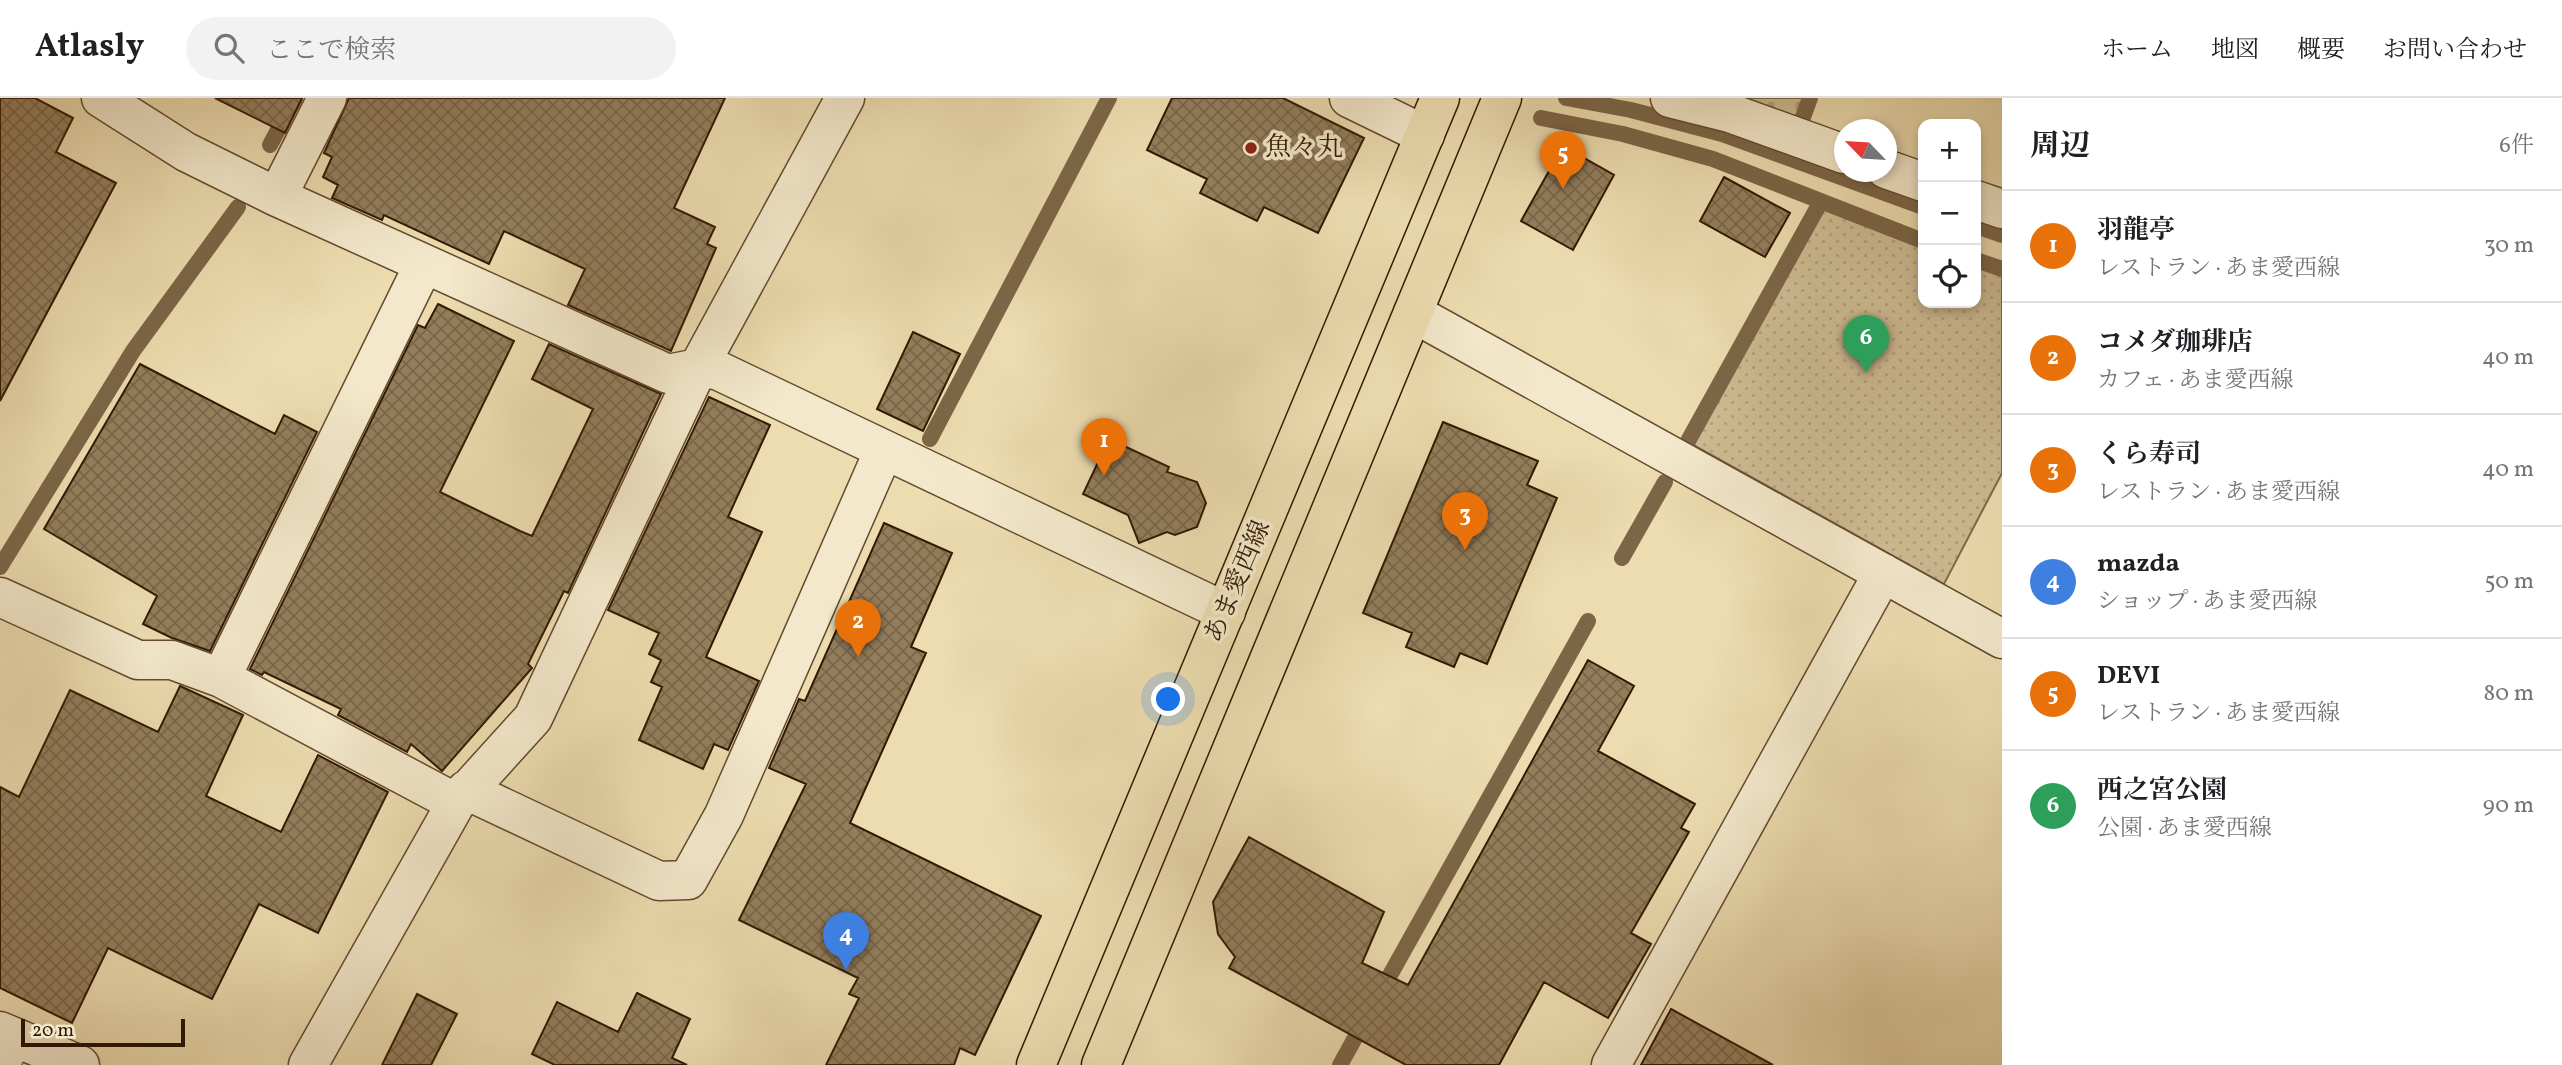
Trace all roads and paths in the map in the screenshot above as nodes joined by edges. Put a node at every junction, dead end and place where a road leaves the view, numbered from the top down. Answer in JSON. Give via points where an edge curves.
{"nodes":[{"id":1,"x":101,"y":98,"type":"edge"},
{"id":2,"x":327,"y":98,"type":"edge"},
{"id":3,"x":845,"y":98,"type":"edge"},
{"id":4,"x":1349,"y":98,"type":"edge"},
{"id":5,"x":1440,"y":98,"type":"edge"},
{"id":6,"x":1502,"y":98,"type":"edge"},
{"id":7,"x":1670,"y":98,"type":"edge"},
{"id":8,"x":1425,"y":135,"type":"junction"},
{"id":9,"x":1834,"y":150,"type":"edge"},
{"id":10,"x":1897,"y":173,"type":"edge"},
{"id":11,"x":1918,"y":179,"type":"edge"},
{"id":12,"x":277,"y":197,"type":"junction"},
{"id":13,"x":1981,"y":202,"type":"edge"},
{"id":14,"x":2002,"y":209,"type":"edge"},
{"id":15,"x":424,"y":264,"type":"junction"},
{"id":16,"x":1413,"y":313,"type":"junction"},
{"id":17,"x":698,"y":368,"type":"junction"},
{"id":18,"x":884,"y":450,"type":"junction"},
{"id":19,"x":1883,"y":573,"type":"junction"},
{"id":20,"x":0,"y":597,"type":"edge"},
{"id":21,"x":1226,"y":612,"type":"junction"},
{"id":22,"x":2002,"y":639,"type":"edge"},
{"id":23,"x":221,"y":678,"type":"junction"},
{"id":24,"x":461,"y":797,"type":"junction"},
{"id":25,"x":8,"y":1045,"type":"edge"},
{"id":26,"x":80,"y":1065,"type":"edge"},
{"id":27,"x":308,"y":1065,"type":"edge"},
{"id":28,"x":1036,"y":1065,"type":"edge"},
{"id":29,"x":1101,"y":1065,"type":"edge"},
{"id":30,"x":1611,"y":1065,"type":"edge"}],
"edges":[{"from":1,"to":12,"type":"street","via":[[186,152]]},
{"from":2,"to":12,"type":"street"},
{"from":3,"to":17,"type":"street"},
{"from":4,"to":8,"type":"street"},
{"from":5,"to":8,"type":"main road","name":"あま愛西線"},
{"from":6,"to":16,"type":"main road"},
{"from":7,"to":9,"type":"street","via":[[1730,113]]},
{"from":8,"to":21,"type":"main road","name":"あま愛西線"},
{"from":10,"to":11,"type":"street"},
{"from":12,"to":15,"type":"street"},
{"from":13,"to":14,"type":"street"},
{"from":15,"to":17,"type":"street","via":[[668,374]]},
{"from":15,"to":23,"type":"street"},
{"from":16,"to":19,"type":"street"},
{"from":16,"to":29,"type":"main road"},
{"from":17,"to":18,"type":"street","via":[[717,370]]},
{"from":17,"to":24,"type":"street","via":[[533,718]]},
{"from":18,"to":21,"type":"street"},
{"from":18,"to":24,"type":"street","via":[[724,815],[688,880],[659,881]]},
{"from":19,"to":22,"type":"street"},
{"from":19,"to":30,"type":"street"},
{"from":20,"to":23,"type":"street","via":[[138,660],[172,660]]},
{"from":21,"to":28,"type":"main road","name":"あま愛西線"},
{"from":23,"to":24,"type":"street"},
{"from":24,"to":27,"type":"street"},
{"from":25,"to":26,"type":"street"}]}
